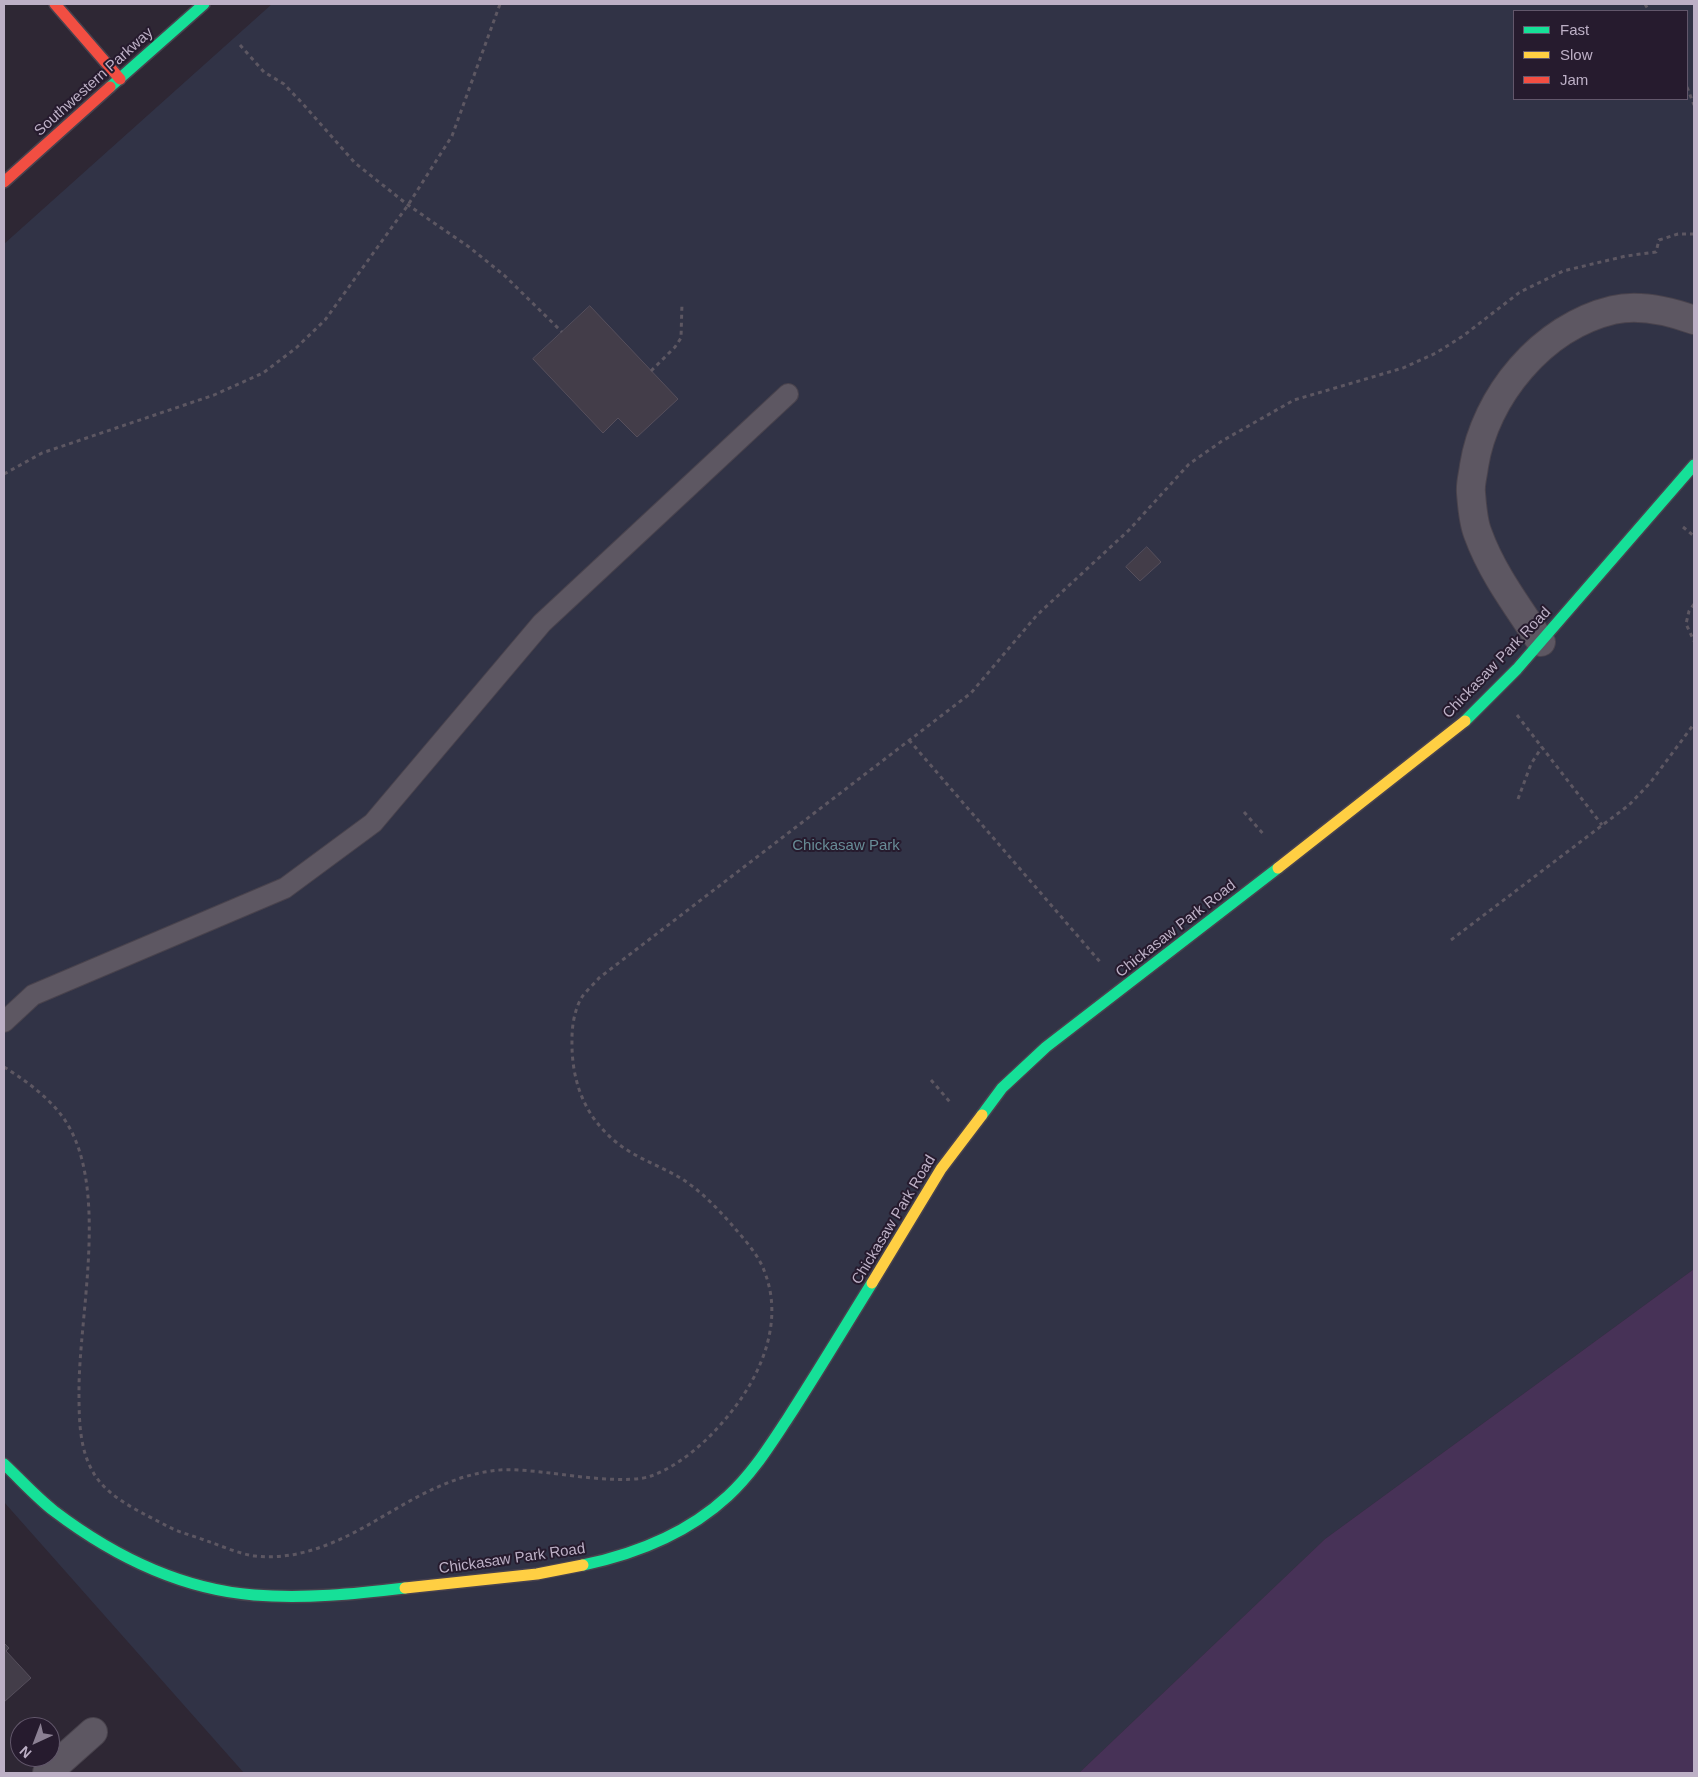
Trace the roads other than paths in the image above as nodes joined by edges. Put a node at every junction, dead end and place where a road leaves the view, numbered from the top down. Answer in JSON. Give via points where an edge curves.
{"nodes":[{"id":1,"x":55,"y":4,"type":"edge"},
{"id":2,"x":204,"y":4,"type":"edge"},
{"id":3,"x":120,"y":79,"type":"junction"},
{"id":4,"x":4,"y":182,"type":"edge"},
{"id":5,"x":1694,"y":320,"type":"edge"},
{"id":6,"x":788,"y":394,"type":"dead end"},
{"id":7,"x":1694,"y":465,"type":"edge"},
{"id":8,"x":1541,"y":642,"type":"junction"},
{"id":9,"x":4,"y":1022,"type":"edge"},
{"id":10,"x":4,"y":1464,"type":"edge"},
{"id":11,"x":93,"y":1732,"type":"dead end"},
{"id":12,"x":47,"y":1773,"type":"edge"}],
"edges":[{"from":1,"to":3,"type":"street"},
{"from":2,"to":3,"type":"street","name":"Southwestern Parkway"},
{"from":3,"to":4,"type":"street","name":"Southwestern Parkway"},
{"from":5,"to":8,"type":"street","via":[[1651,309],[1614,309],[1594,316],[1568,328],[1535,353],[1503,392],[1490,414],[1475,458],[1470,490],[1477,532],[1501,582]]},
{"from":6,"to":9,"type":"lane","via":[[542,623],[373,823],[285,888],[32,995]]},
{"from":7,"to":8,"type":"street","name":"Chickasaw Park Road"},
{"from":8,"to":10,"type":"street","name":"Chickasaw Park Road","via":[[1464,722],[1046,1047],[1002,1088],[941,1169],[811,1383],[755,1468],[705,1514],[664,1539],[598,1562],[537,1574],[336,1596],[253,1595],[162,1574],[120,1555],[53,1510]]},
{"from":11,"to":12,"type":"street"}]}
